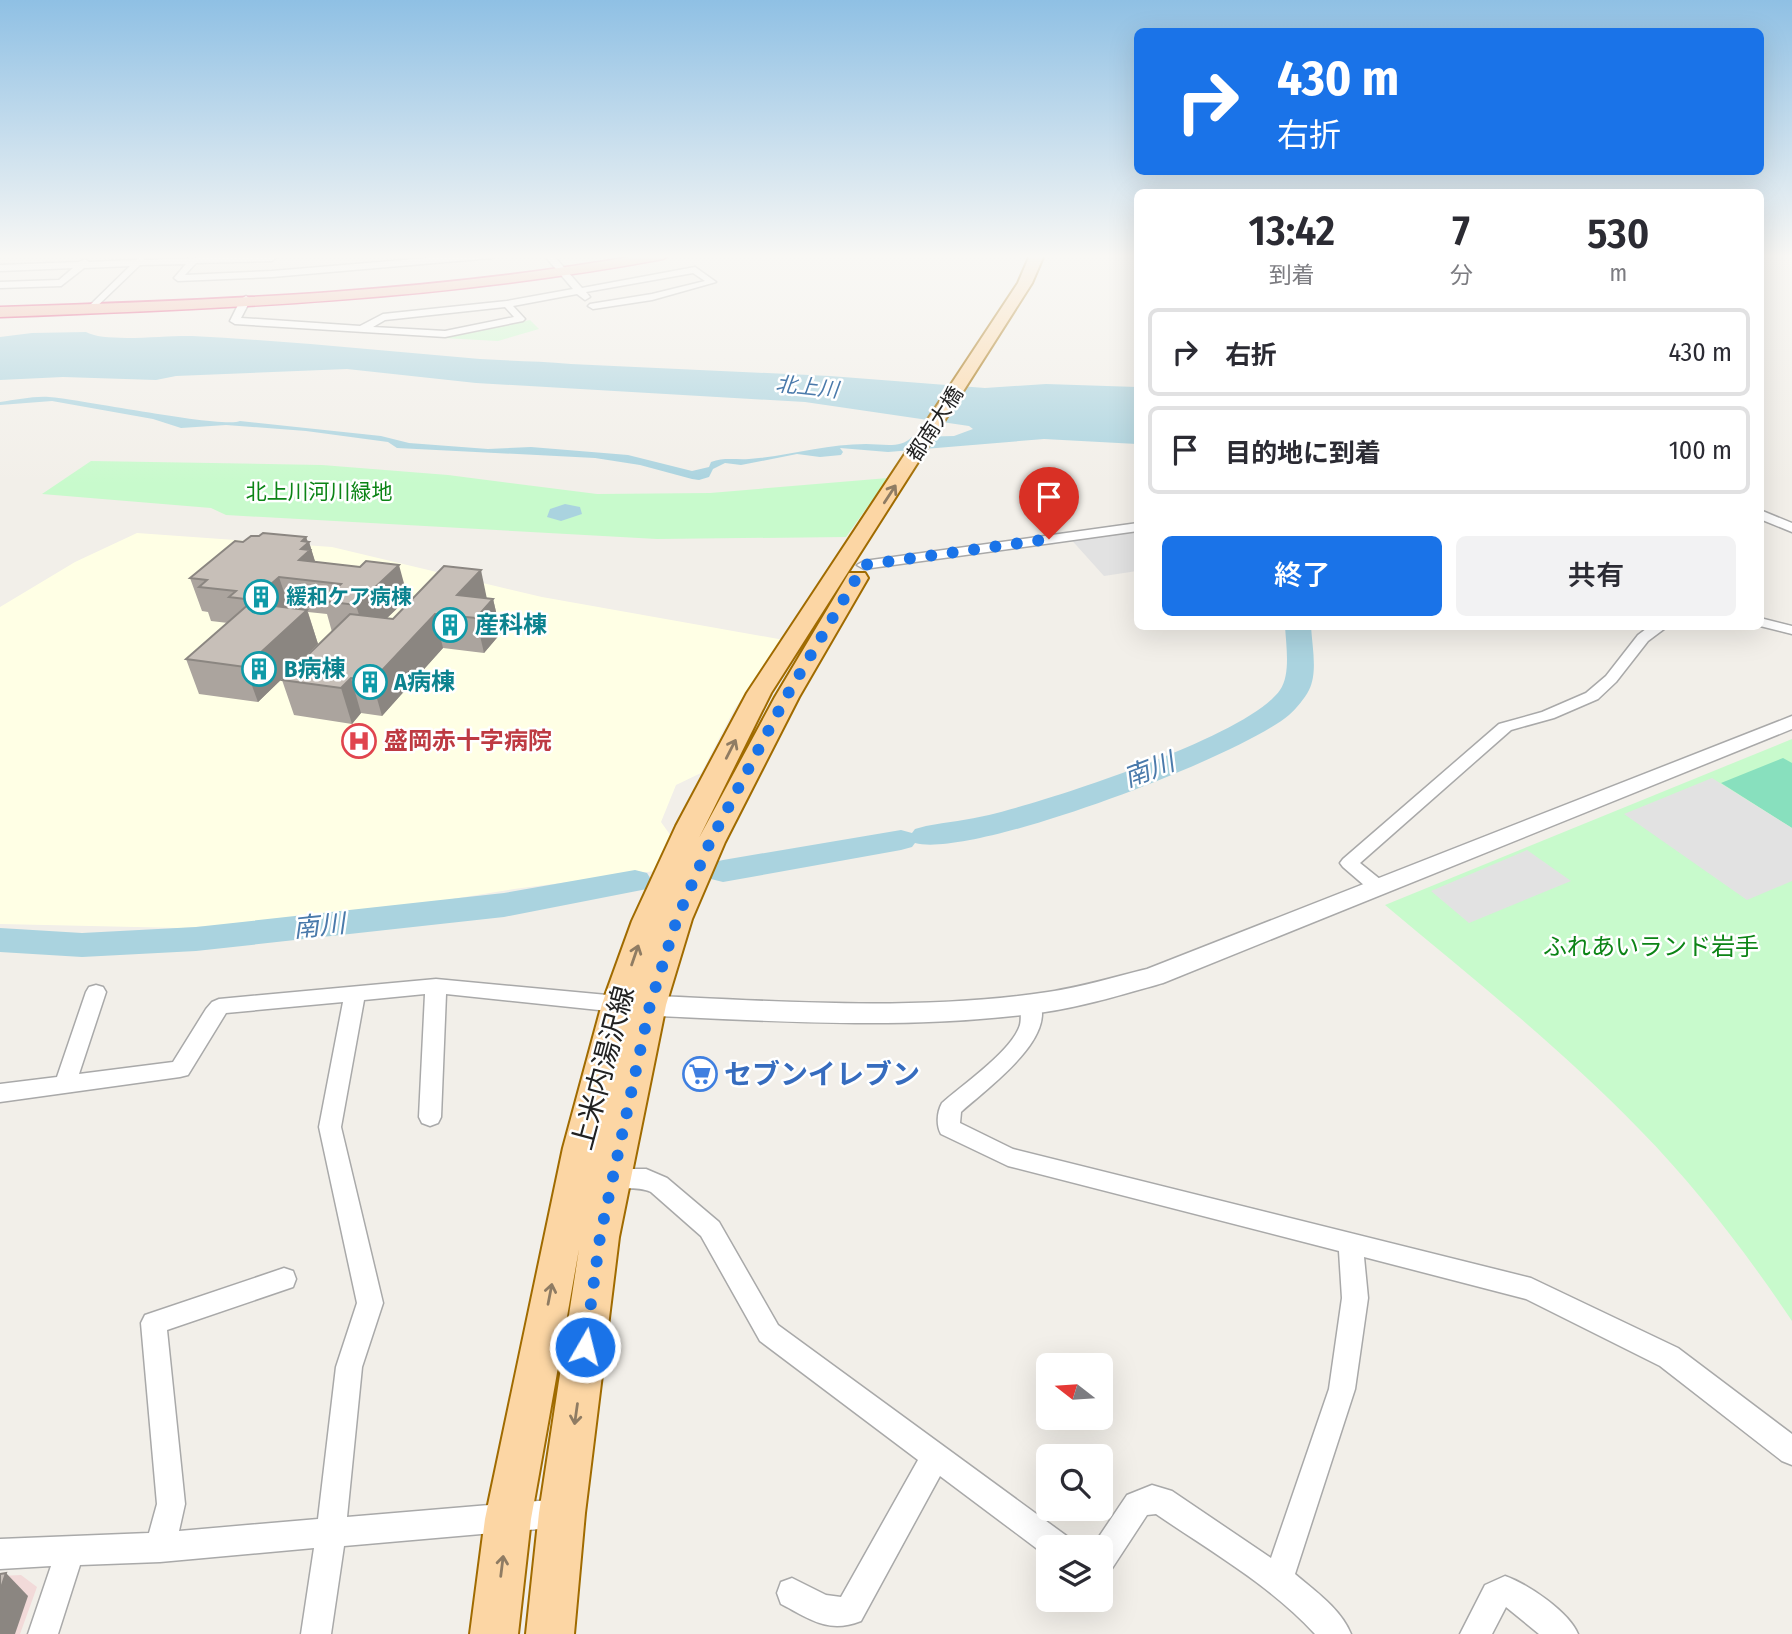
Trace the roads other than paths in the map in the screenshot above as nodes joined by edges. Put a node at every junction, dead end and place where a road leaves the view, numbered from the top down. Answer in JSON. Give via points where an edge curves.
{"nodes":[{"id":1,"x":399,"y":331,"type":"edge"},
{"id":2,"x":459,"y":331,"type":"edge"},
{"id":3,"x":997,"y":331,"type":"edge"},
{"id":4,"x":1008,"y":331,"type":"edge"},
{"id":5,"x":1764,"y":516,"type":"edge"},
{"id":6,"x":1134,"y":527,"type":"edge"},
{"id":7,"x":1792,"y":528,"type":"edge"},
{"id":8,"x":868,"y":551,"type":"junction"},
{"id":9,"x":1764,"y":623,"type":"edge"},
{"id":10,"x":1655,"y":630,"type":"edge"},
{"id":11,"x":1792,"y":630,"type":"edge"},
{"id":12,"x":1792,"y":722,"type":"edge"},
{"id":13,"x":1379,"y":888,"type":"junction"},
{"id":14,"x":436,"y":986,"type":"junction"},
{"id":15,"x":96,"y":992,"type":"dead end"},
{"id":16,"x":355,"y":993,"type":"junction"},
{"id":17,"x":634,"y":1004,"type":"junction"},
{"id":18,"x":1031,"y":1004,"type":"junction"},
{"id":19,"x":65,"y":1084,"type":"junction"},
{"id":20,"x":0,"y":1093,"type":"edge"},
{"id":21,"x":430,"y":1117,"type":"dead end"},
{"id":22,"x":612,"y":1179,"type":"junction"},
{"id":23,"x":1350,"y":1243,"type":"junction"},
{"id":24,"x":284,"y":1279,"type":"dead end"},
{"id":25,"x":1792,"y":1451,"type":"edge"},
{"id":26,"x":935,"y":1457,"type":"junction"},
{"id":27,"x":562,"y":1513,"type":"junction"},
{"id":28,"x":508,"y":1519,"type":"junction"},
{"id":29,"x":331,"y":1534,"type":"junction"},
{"id":30,"x":1042,"y":1535,"type":"edge"},
{"id":31,"x":1113,"y":1542,"type":"edge"},
{"id":32,"x":160,"y":1547,"type":"junction"},
{"id":33,"x":71,"y":1549,"type":"junction"},
{"id":34,"x":0,"y":1554,"type":"edge"},
{"id":35,"x":1278,"y":1580,"type":"junction"},
{"id":36,"x":792,"y":1593,"type":"dead end"},
{"id":37,"x":43,"y":1634,"type":"edge"},
{"id":38,"x":316,"y":1634,"type":"edge"},
{"id":39,"x":494,"y":1634,"type":"edge"},
{"id":40,"x":550,"y":1634,"type":"edge"},
{"id":41,"x":1336,"y":1634,"type":"edge"},
{"id":42,"x":1475,"y":1634,"type":"edge"},
{"id":43,"x":1563,"y":1634,"type":"edge"}],
"edges":[{"from":1,"to":2,"type":"street"},
{"from":8,"to":3,"type":"main road","name":"都南大橋","one_way":true},
{"from":4,"to":8,"type":"main road","name":"都南大橋"},
{"from":5,"to":7,"type":"street"},
{"from":6,"to":8,"type":"street"},
{"from":8,"to":17,"type":"main road","name":"上米内湯沢線","via":[[710,842]]},
{"from":9,"to":11,"type":"street"},
{"from":10,"to":13,"type":"street","via":[[1591,696],[1505,727],[1349,863]]},
{"from":12,"to":13,"type":"street"},
{"from":13,"to":18,"type":"street","via":[[1154,976]]},
{"from":14,"to":16,"type":"street"},
{"from":14,"to":17,"type":"street"},
{"from":14,"to":21,"type":"street"},
{"from":15,"to":19,"type":"street"},
{"from":16,"to":19,"type":"street","via":[[228,1004],[213,1014],[180,1069]]},
{"from":16,"to":29,"type":"street","via":[[330,1127],[370,1303],[349,1367]]},
{"from":17,"to":18,"type":"street","via":[[824,1013]]},
{"from":17,"to":22,"type":"main road","name":"上米内湯沢線"},
{"from":28,"to":17,"type":"main road","name":"上米内湯沢線","one_way":true,"via":[[581,1148]]},
{"from":18,"to":23,"type":"street","via":[[1030,1027],[1014,1052],[950,1109],[949,1128],[1008,1157]]},
{"from":19,"to":20,"type":"street"},
{"from":22,"to":26,"type":"street","via":[[653,1181],[700,1220],[710,1229],[769,1333]]},
{"from":22,"to":27,"type":"main road","name":"上米内湯沢線","one_way":true},
{"from":23,"to":25,"type":"street","via":[[1531,1289],[1669,1357]]},
{"from":23,"to":35,"type":"street","via":[[1355,1298],[1342,1389]]},
{"from":24,"to":32,"type":"street","via":[[154,1323],[171,1504]]},
{"from":26,"to":30,"type":"street"},
{"from":26,"to":36,"type":"street","via":[[850,1610],[828,1612]]},
{"from":27,"to":28,"type":"street"},
{"from":27,"to":40,"type":"main road","name":"上米内湯沢線"},
{"from":28,"to":29,"type":"street"},
{"from":39,"to":28,"type":"main road","name":"上米内湯沢線","one_way":true},
{"from":29,"to":32,"type":"street"},
{"from":29,"to":38,"type":"street"},
{"from":31,"to":35,"type":"street","via":[[1137,1505],[1152,1498]]},
{"from":32,"to":33,"type":"street"},
{"from":33,"to":34,"type":"street"},
{"from":33,"to":37,"type":"street"},
{"from":35,"to":41,"type":"street"},
{"from":42,"to":43,"type":"street","via":[[1496,1596],[1505,1591]]}]}
